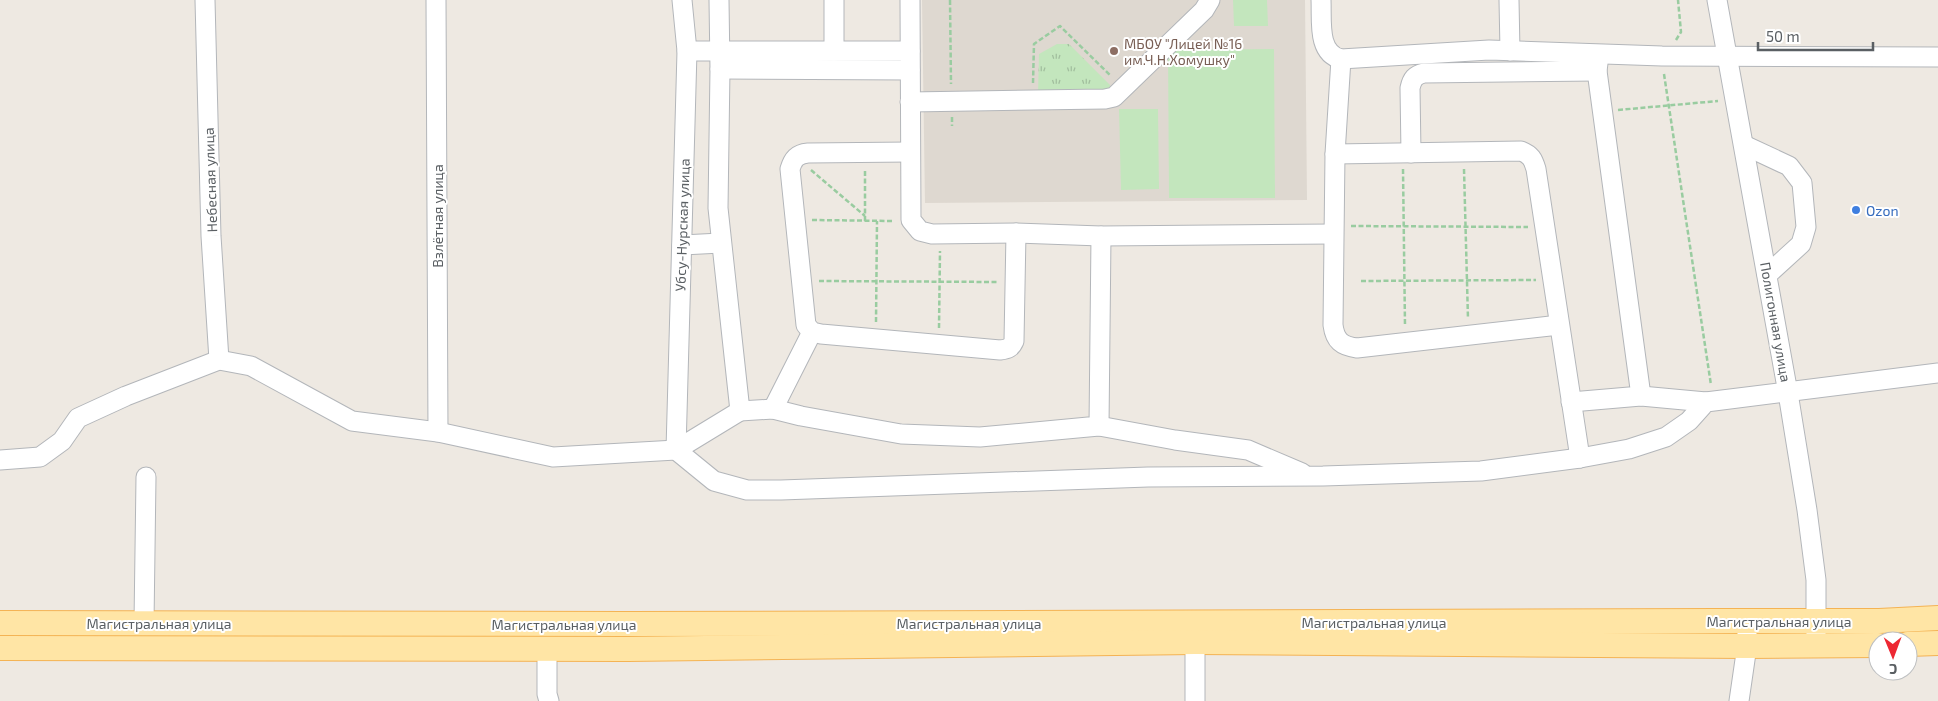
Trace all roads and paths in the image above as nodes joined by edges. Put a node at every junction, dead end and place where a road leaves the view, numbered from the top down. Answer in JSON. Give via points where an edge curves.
{"nodes":[{"id":1,"x":205,"y":0,"type":"edge"},
{"id":2,"x":436,"y":0,"type":"edge"},
{"id":3,"x":682,"y":0,"type":"edge"},
{"id":4,"x":719,"y":0,"type":"edge"},
{"id":5,"x":834,"y":0,"type":"edge"},
{"id":6,"x":910,"y":0,"type":"edge"},
{"id":7,"x":950,"y":0,"type":"edge"},
{"id":8,"x":1210,"y":0,"type":"edge"},
{"id":9,"x":1321,"y":0,"type":"edge"},
{"id":10,"x":1509,"y":0,"type":"edge"},
{"id":11,"x":1678,"y":0,"type":"edge"},
{"id":12,"x":1716,"y":0,"type":"edge"},
{"id":13,"x":720,"y":50,"type":"junction"},
{"id":14,"x":687,"y":51,"type":"junction"},
{"id":15,"x":834,"y":51,"type":"junction"},
{"id":16,"x":1510,"y":51,"type":"junction"},
{"id":17,"x":1662,"y":56,"type":"junction"},
{"id":18,"x":1727,"y":57,"type":"junction"},
{"id":19,"x":1938,"y":57,"type":"edge"},
{"id":20,"x":1341,"y":59,"type":"junction"},
{"id":21,"x":910,"y":61,"type":"junction"},
{"id":22,"x":1598,"y":63,"type":"junction"},
{"id":23,"x":720,"y":69,"type":"junction"},
{"id":24,"x":1124,"y":89,"type":"junction"},
{"id":25,"x":1033,"y":99,"type":"junction"},
{"id":26,"x":1735,"y":99,"type":"junction"},
{"id":27,"x":910,"y":102,"type":"junction"},
{"id":28,"x":952,"y":102,"type":"junction"},
{"id":29,"x":1669,"y":105,"type":"junction"},
{"id":30,"x":1602,"y":111,"type":"junction"},
{"id":31,"x":952,"y":126,"type":"dead end"},
{"id":32,"x":1744,"y":145,"type":"junction"},
{"id":33,"x":865,"y":152,"type":"junction"},
{"id":34,"x":910,"y":152,"type":"junction"},
{"id":35,"x":1464,"y":152,"type":"junction"},
{"id":36,"x":1407,"y":153,"type":"junction"},
{"id":37,"x":1335,"y":154,"type":"junction"},
{"id":38,"x":795,"y":157,"type":"junction"},
{"id":39,"x":865,"y":216,"type":"junction"},
{"id":40,"x":795,"y":220,"type":"junction"},
{"id":41,"x":865,"y":221,"type":"junction"},
{"id":42,"x":876,"y":221,"type":"junction"},
{"id":43,"x":913,"y":221,"type":"junction"},
{"id":44,"x":1466,"y":226,"type":"junction"},
{"id":45,"x":1404,"y":227,"type":"junction"},
{"id":46,"x":1545,"y":227,"type":"junction"},
{"id":47,"x":1333,"y":230,"type":"junction"},
{"id":48,"x":1016,"y":233,"type":"junction"},
{"id":49,"x":940,"y":234,"type":"junction"},
{"id":50,"x":1101,"y":236,"type":"junction"},
{"id":51,"x":721,"y":243,"type":"junction"},
{"id":52,"x":682,"y":245,"type":"junction"},
{"id":53,"x":1767,"y":275,"type":"junction"},
{"id":54,"x":1552,"y":280,"type":"junction"},
{"id":55,"x":802,"y":281,"type":"junction"},
{"id":56,"x":1361,"y":281,"type":"dead end"},
{"id":57,"x":1404,"y":281,"type":"junction"},
{"id":58,"x":1467,"y":281,"type":"junction"},
{"id":59,"x":876,"y":282,"type":"junction"},
{"id":60,"x":939,"y":282,"type":"junction"},
{"id":61,"x":1015,"y":283,"type":"junction"},
{"id":62,"x":1559,"y":325,"type":"junction"},
{"id":63,"x":812,"y":332,"type":"junction"},
{"id":64,"x":1468,"y":335,"type":"junction"},
{"id":65,"x":876,"y":339,"type":"junction"},
{"id":66,"x":1405,"y":342,"type":"junction"},
{"id":67,"x":939,"y":345,"type":"junction"},
{"id":68,"x":219,"y":360,"type":"junction"},
{"id":69,"x":1938,"y":373,"type":"edge"},
{"id":70,"x":1788,"y":393,"type":"junction"},
{"id":71,"x":1641,"y":396,"type":"junction"},
{"id":72,"x":1710,"y":401,"type":"junction"},
{"id":73,"x":1571,"y":402,"type":"junction"},
{"id":74,"x":773,"y":409,"type":"junction"},
{"id":75,"x":740,"y":412,"type":"junction"},
{"id":76,"x":1099,"y":426,"type":"junction"},
{"id":77,"x":438,"y":432,"type":"junction"},
{"id":78,"x":676,"y":450,"type":"junction"},
{"id":79,"x":1580,"y":458,"type":"junction"},
{"id":80,"x":0,"y":460,"type":"edge"},
{"id":81,"x":1310,"y":476,"type":"junction"},
{"id":82,"x":146,"y":477,"type":"dead end"},
{"id":83,"x":1938,"y":618,"type":"edge"},
{"id":84,"x":1816,"y":620,"type":"junction"},
{"id":85,"x":1747,"y":621,"type":"junction"},
{"id":86,"x":0,"y":623,"type":"edge"},
{"id":87,"x":144,"y":623,"type":"junction"},
{"id":88,"x":1195,"y":642,"type":"junction"},
{"id":89,"x":1938,"y":643,"type":"edge"},
{"id":90,"x":1918,"y":644,"type":"edge"},
{"id":91,"x":1868,"y":645,"type":"edge"},
{"id":92,"x":1747,"y":646,"type":"junction"},
{"id":93,"x":1816,"y":646,"type":"junction"},
{"id":94,"x":0,"y":648,"type":"edge"},
{"id":95,"x":547,"y":648,"type":"junction"},
{"id":96,"x":549,"y":701,"type":"edge"},
{"id":97,"x":1195,"y":701,"type":"edge"},
{"id":98,"x":1739,"y":701,"type":"edge"}],
"edges":[{"from":1,"to":68,"type":"street","name":"Небесная улица","via":[[211,236]]},
{"from":2,"to":77,"type":"street","name":"Взлётная улица"},
{"from":3,"to":14,"type":"street","name":"Убсу-Нурская улица"},
{"from":4,"to":13,"type":"street"},
{"from":5,"to":15,"type":"street"},
{"from":6,"to":21,"type":"street"},
{"from":7,"to":28,"type":"path"},
{"from":8,"to":24,"type":"street","via":[[1204,10]]},
{"from":9,"to":20,"type":"street","via":[[1326,50],[1332,57]]},
{"from":10,"to":16,"type":"street"},
{"from":11,"to":17,"type":"path","via":[[1681,32],[1676,40],[1664,40]]},
{"from":12,"to":18,"type":"street","name":"Полигонная улица"},
{"from":13,"to":14,"type":"street"},
{"from":13,"to":15,"type":"street"},
{"from":13,"to":23,"type":"street"},
{"from":14,"to":52,"type":"street","name":"Убсу-Нурская улица"},
{"from":15,"to":21,"type":"street"},
{"from":16,"to":20,"type":"street"},
{"from":16,"to":22,"type":"street"},
{"from":17,"to":18,"type":"street"},
{"from":17,"to":22,"type":"street"},
{"from":17,"to":29,"type":"path"},
{"from":18,"to":19,"type":"street"},
{"from":18,"to":26,"type":"street","name":"Полигонная улица"},
{"from":20,"to":37,"type":"street"},
{"from":21,"to":23,"type":"street"},
{"from":21,"to":27,"type":"street"},
{"from":22,"to":30,"type":"street"},
{"from":22,"to":36,"type":"street","via":[[1417,75],[1410,88]]},
{"from":23,"to":51,"type":"street","via":[[718,208]]},
{"from":24,"to":25,"type":"street","via":[[1105,99]]},
{"from":24,"to":25,"type":"path","via":[[1060,26],[1034,44]]},
{"from":25,"to":28,"type":"street"},
{"from":26,"to":29,"type":"path"},
{"from":26,"to":32,"type":"street","name":"Полигонная улица"},
{"from":27,"to":28,"type":"street"},
{"from":27,"to":34,"type":"street"},
{"from":28,"to":31,"type":"path"},
{"from":29,"to":30,"type":"path"},
{"from":29,"to":72,"type":"path"},
{"from":30,"to":71,"type":"street"},
{"from":32,"to":53,"type":"street","name":"Полигонная улица"},
{"from":32,"to":53,"type":"street","via":[[1789,166],[1802,183],[1806,227],[1801,244]]},
{"from":33,"to":34,"type":"street"},
{"from":33,"to":38,"type":"street","via":[[808,153]]},
{"from":33,"to":39,"type":"path"},
{"from":34,"to":43,"type":"street"},
{"from":35,"to":36,"type":"street"},
{"from":35,"to":44,"type":"path"},
{"from":35,"to":46,"type":"street","via":[[1521,151],[1528,154],[1536,169]]},
{"from":36,"to":37,"type":"street"},
{"from":36,"to":45,"type":"path"},
{"from":37,"to":47,"type":"street"},
{"from":38,"to":39,"type":"path"},
{"from":38,"to":40,"type":"street","via":[[790,169]]},
{"from":39,"to":41,"type":"path"},
{"from":40,"to":41,"type":"path"},
{"from":40,"to":55,"type":"street"},
{"from":41,"to":42,"type":"path"},
{"from":42,"to":43,"type":"path"},
{"from":42,"to":59,"type":"path"},
{"from":43,"to":49,"type":"street","via":[[926,234]]},
{"from":44,"to":45,"type":"path"},
{"from":44,"to":46,"type":"path"},
{"from":44,"to":58,"type":"path"},
{"from":45,"to":47,"type":"path"},
{"from":45,"to":57,"type":"path"},
{"from":46,"to":54,"type":"street"},
{"from":47,"to":50,"type":"street"},
{"from":47,"to":66,"type":"street","via":[[1332,325],[1338,342],[1357,348]]},
{"from":48,"to":49,"type":"street"},
{"from":48,"to":50,"type":"street"},
{"from":48,"to":61,"type":"street"},
{"from":49,"to":60,"type":"path"},
{"from":50,"to":76,"type":"street"},
{"from":51,"to":52,"type":"street"},
{"from":51,"to":75,"type":"street"},
{"from":52,"to":78,"type":"street","name":"Убсу-Нурская улица"},
{"from":53,"to":70,"type":"street","name":"Полигонная улица"},
{"from":54,"to":58,"type":"path"},
{"from":54,"to":62,"type":"street"},
{"from":55,"to":59,"type":"path"},
{"from":55,"to":63,"type":"street","via":[[806,325]]},
{"from":56,"to":57,"type":"path"},
{"from":57,"to":58,"type":"path"},
{"from":57,"to":66,"type":"path"},
{"from":58,"to":64,"type":"path"},
{"from":59,"to":60,"type":"path"},
{"from":59,"to":65,"type":"path"},
{"from":60,"to":61,"type":"path"},
{"from":60,"to":67,"type":"path"},
{"from":61,"to":67,"type":"street","via":[[1012,346],[1000,350]]},
{"from":62,"to":64,"type":"street"},
{"from":62,"to":73,"type":"street"},
{"from":63,"to":65,"type":"street"},
{"from":63,"to":74,"type":"street"},
{"from":64,"to":66,"type":"street"},
{"from":65,"to":67,"type":"street"},
{"from":68,"to":77,"type":"street","via":[[251,366],[352,421]]},
{"from":68,"to":80,"type":"street","via":[[78,418],[62,441],[40,457]]},
{"from":69,"to":70,"type":"street"},
{"from":70,"to":72,"type":"street"},
{"from":70,"to":84,"type":"street","name":"Полигонная улица","via":[[1816,580]]},
{"from":71,"to":72,"type":"street"},
{"from":71,"to":73,"type":"street"},
{"from":72,"to":79,"type":"street","via":[[1666,437],[1629,449]]},
{"from":73,"to":79,"type":"street"},
{"from":74,"to":75,"type":"street"},
{"from":74,"to":76,"type":"street","via":[[901,434],[980,437]]},
{"from":75,"to":78,"type":"street"},
{"from":76,"to":81,"type":"street","via":[[1248,450]]},
{"from":77,"to":78,"type":"street","via":[[553,456]]},
{"from":78,"to":81,"type":"street","via":[[714,481],[747,490],[1148,477]]},
{"from":79,"to":81,"type":"street","via":[[1481,471]]},
{"from":82,"to":87,"type":"street"},
{"from":83,"to":84,"type":"main road","name":"Магистральная улица"},
{"from":84,"to":85,"type":"main road","name":"Магистральная улица"},
{"from":84,"to":93,"type":"street","name":"Полигонная улица"},
{"from":85,"to":87,"type":"main road","name":"Магистральная улица"},
{"from":85,"to":92,"type":"street"},
{"from":86,"to":87,"type":"main road","name":"Магистральная улица"},
{"from":88,"to":92,"type":"main road","name":"Магистральная улица"},
{"from":88,"to":95,"type":"main road","name":"Магистральная улица"},
{"from":88,"to":97,"type":"street"},
{"from":89,"to":90,"type":"main road"},
{"from":91,"to":93,"type":"main road","name":"Магистральная улица"},
{"from":92,"to":93,"type":"main road","name":"Магистральная улица"},
{"from":92,"to":98,"type":"street"},
{"from":94,"to":95,"type":"main road","name":"Магистральная улица"},
{"from":95,"to":96,"type":"street"}]}
